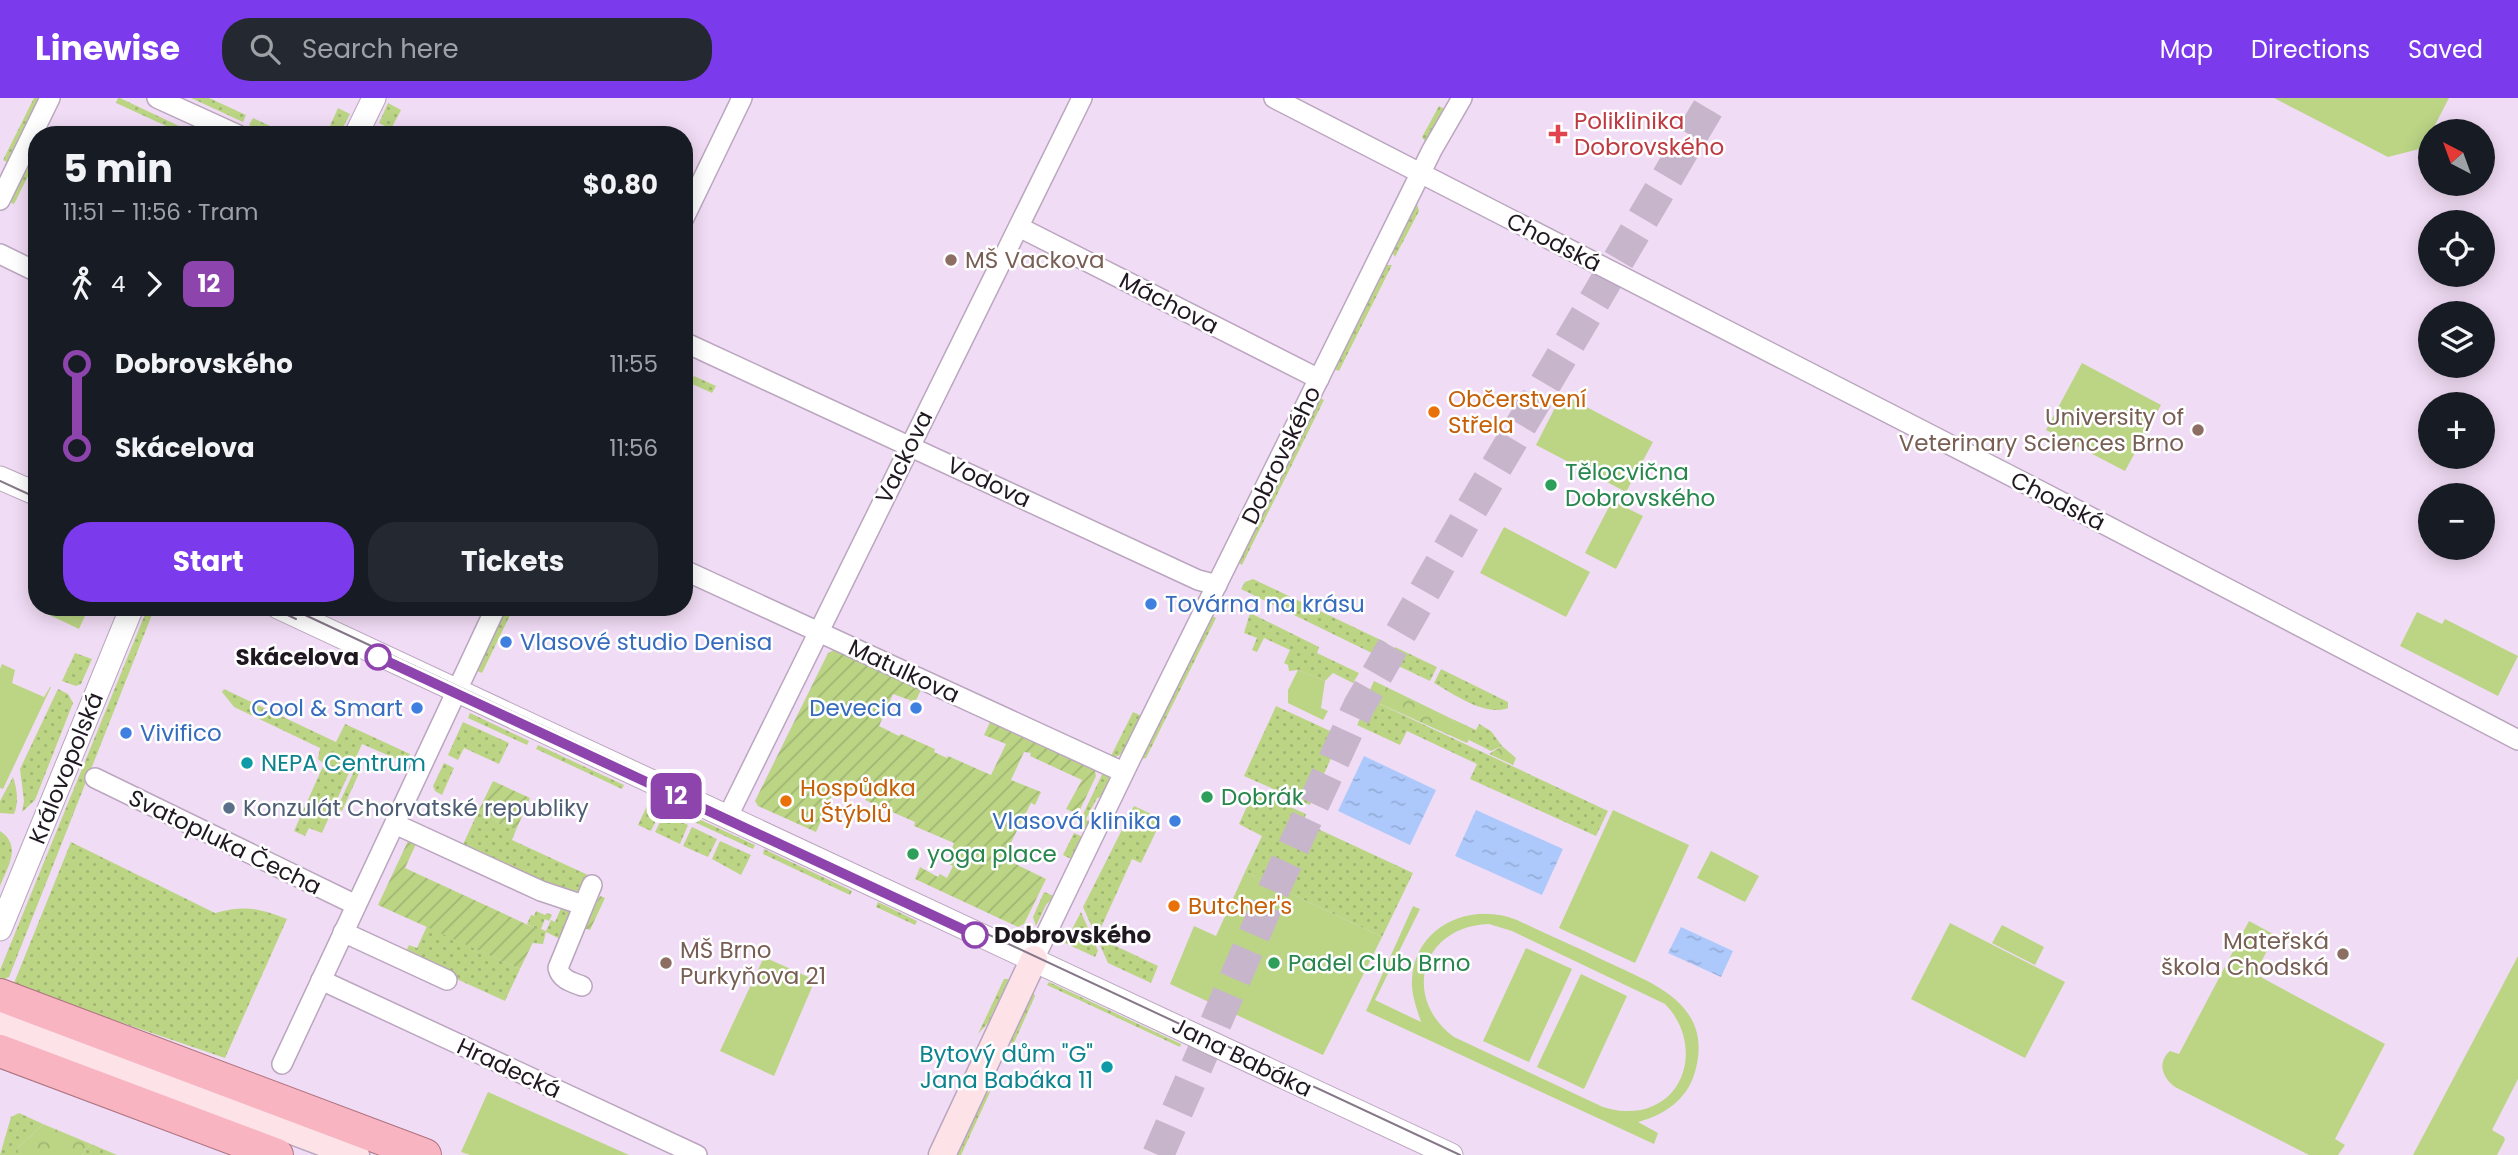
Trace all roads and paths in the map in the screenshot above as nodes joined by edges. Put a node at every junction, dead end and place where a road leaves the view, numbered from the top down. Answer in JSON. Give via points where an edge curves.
{"nodes":[{"id":1,"x":50,"y":98,"type":"edge"},
{"id":2,"x":158,"y":98,"type":"edge"},
{"id":3,"x":374,"y":98,"type":"edge"},
{"id":4,"x":742,"y":98,"type":"edge"},
{"id":5,"x":1082,"y":98,"type":"edge"},
{"id":6,"x":1462,"y":98,"type":"edge"},
{"id":7,"x":1280,"y":99,"type":"edge"},
{"id":8,"x":36,"y":126,"type":"edge"},
{"id":9,"x":219,"y":126,"type":"edge"},
{"id":10,"x":360,"y":126,"type":"edge"},
{"id":11,"x":28,"y":143,"type":"edge"},
{"id":12,"x":1422,"y":173,"type":"junction"},
{"id":13,"x":693,"y":199,"type":"edge"},
{"id":14,"x":0,"y":200,"type":"edge"},
{"id":15,"x":1019,"y":227,"type":"junction"},
{"id":16,"x":0,"y":254,"type":"edge"},
{"id":17,"x":28,"y":268,"type":"edge"},
{"id":18,"x":693,"y":345,"type":"edge"},
{"id":19,"x":1319,"y":379,"type":"junction"},
{"id":20,"x":910,"y":445,"type":"junction"},
{"id":21,"x":0,"y":478,"type":"edge"},
{"id":22,"x":28,"y":490,"type":"edge"},
{"id":23,"x":693,"y":574,"type":"edge"},
{"id":24,"x":1217,"y":585,"type":"junction"},
{"id":25,"x":128,"y":616,"type":"edge"},
{"id":26,"x":297,"y":616,"type":"edge"},
{"id":27,"x":492,"y":616,"type":"edge"},
{"id":28,"x":818,"y":631,"type":"junction"},
{"id":29,"x":458,"y":691,"type":"junction"},
{"id":30,"x":2518,"y":740,"type":"edge"},
{"id":31,"x":1124,"y":772,"type":"junction"},
{"id":32,"x":95,"y":778,"type":"dead end"},
{"id":33,"x":728,"y":816,"type":"junction"},
{"id":34,"x":395,"y":824,"type":"junction"},
{"id":35,"x":592,"y":885,"type":"dead end"},
{"id":36,"x":356,"y":905,"type":"junction"},
{"id":37,"x":583,"y":905,"type":"junction"},
{"id":38,"x":0,"y":929,"type":"edge"},
{"id":39,"x":343,"y":932,"type":"junction"},
{"id":40,"x":1034,"y":959,"type":"junction"},
{"id":41,"x":321,"y":980,"type":"junction"},
{"id":42,"x":447,"y":980,"type":"dead end"},
{"id":43,"x":582,"y":986,"type":"dead end"},
{"id":44,"x":0,"y":995,"type":"edge"},
{"id":45,"x":0,"y":1021,"type":"edge"},
{"id":46,"x":11,"y":1055,"type":"edge"},
{"id":47,"x":282,"y":1064,"type":"dead end"},
{"id":48,"x":277,"y":1155,"type":"edge"},
{"id":49,"x":356,"y":1155,"type":"edge"},
{"id":50,"x":425,"y":1155,"type":"edge"},
{"id":51,"x":697,"y":1155,"type":"edge"},
{"id":52,"x":942,"y":1155,"type":"edge"},
{"id":53,"x":1451,"y":1155,"type":"edge"}],
"edges":[{"from":1,"to":8,"type":"street"},
{"from":2,"to":9,"type":"street"},
{"from":3,"to":10,"type":"street"},
{"from":4,"to":13,"type":"street"},
{"from":5,"to":15,"type":"street","name":"Vackova"},
{"from":6,"to":12,"type":"street","name":"Dobrovského"},
{"from":7,"to":12,"type":"street","name":"Chodská"},
{"from":11,"to":14,"type":"street"},
{"from":12,"to":19,"type":"street","name":"Dobrovského"},
{"from":12,"to":30,"type":"street","name":"Chodská"},
{"from":15,"to":19,"type":"street","name":"Máchova"},
{"from":15,"to":20,"type":"street","name":"Vackova"},
{"from":16,"to":17,"type":"street"},
{"from":18,"to":20,"type":"street","name":"Vodova"},
{"from":19,"to":24,"type":"street","name":"Dobrovského"},
{"from":20,"to":24,"type":"street","name":"Vodova"},
{"from":20,"to":28,"type":"street","name":"Vackova"},
{"from":21,"to":22,"type":"street"},
{"from":23,"to":28,"type":"street","name":"Matulkova"},
{"from":24,"to":31,"type":"street","name":"Dobrovského"},
{"from":25,"to":38,"type":"street","name":"Královopolská"},
{"from":26,"to":29,"type":"street","name":"Jana Babáka"},
{"from":27,"to":29,"type":"street"},
{"from":28,"to":31,"type":"street","name":"Matulkova"},
{"from":28,"to":33,"type":"street","name":"Vackova"},
{"from":29,"to":33,"type":"street","name":"Jana Babáka"},
{"from":29,"to":34,"type":"street"},
{"from":31,"to":40,"type":"street","name":"Dobrovského"},
{"from":32,"to":36,"type":"street","name":"Svatopluka Čecha"},
{"from":33,"to":40,"type":"street","name":"Jana Babáka"},
{"from":34,"to":36,"type":"street"},
{"from":34,"to":37,"type":"street","via":[[541,891]]},
{"from":35,"to":37,"type":"street"},
{"from":36,"to":39,"type":"street"},
{"from":37,"to":43,"type":"street","via":[[558,968],[565,979]]},
{"from":39,"to":41,"type":"street"},
{"from":39,"to":42,"type":"street"},
{"from":40,"to":52,"type":"main road","name":"Dobrovského"},
{"from":40,"to":53,"type":"street","name":"Jana Babáka"},
{"from":41,"to":47,"type":"street"},
{"from":41,"to":51,"type":"street","name":"Hradecká"},
{"from":44,"to":50,"type":"highway"},
{"from":45,"to":49,"type":"main road"},
{"from":46,"to":48,"type":"highway"}]}
